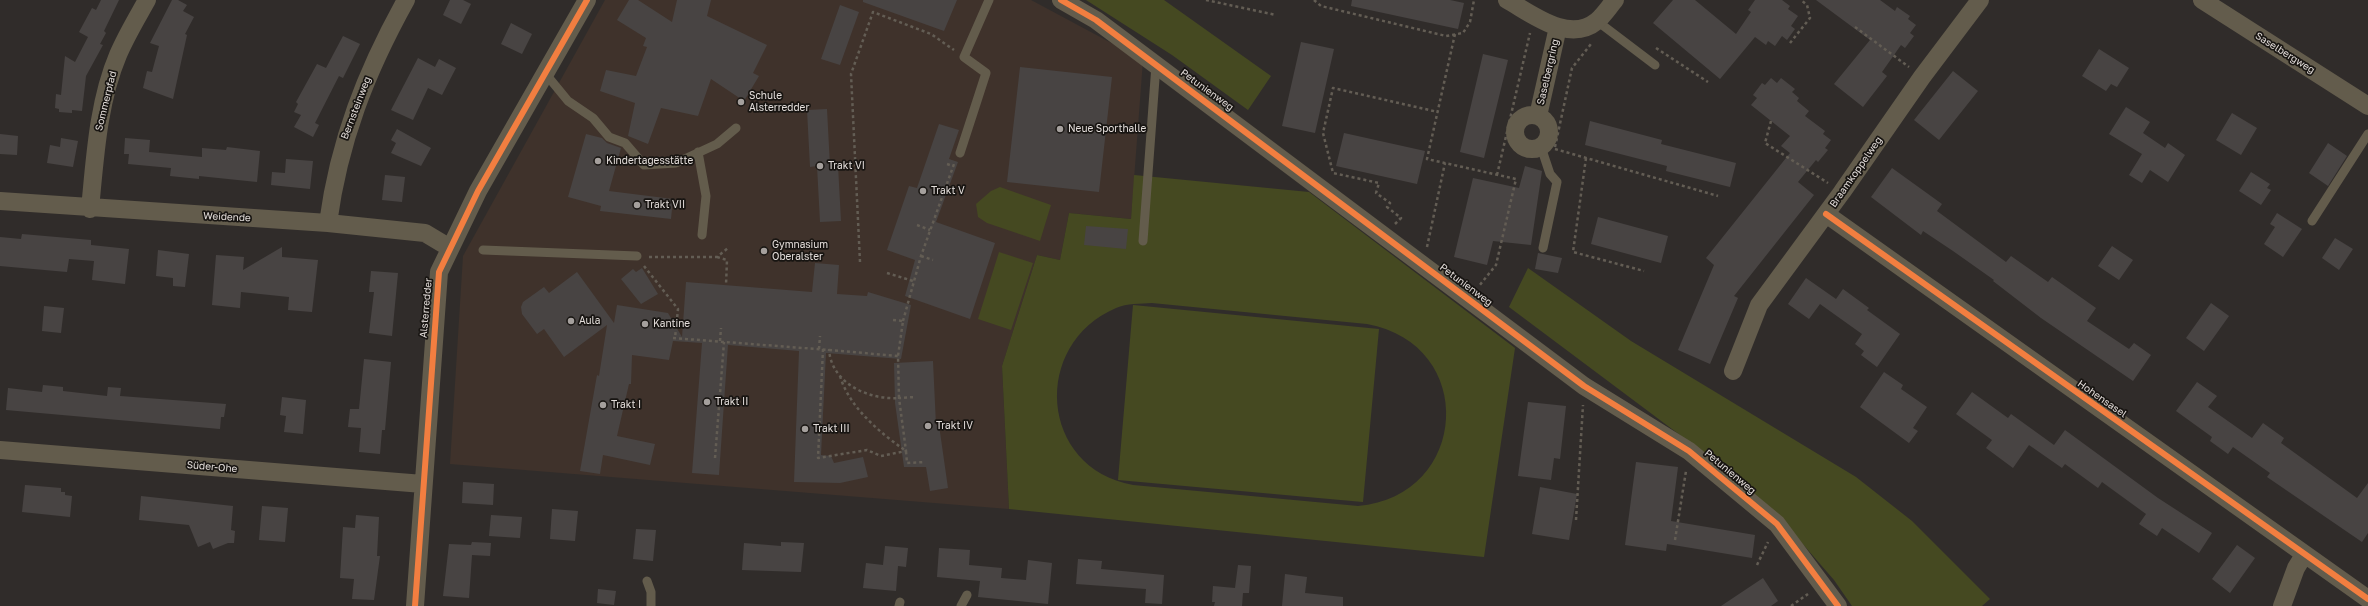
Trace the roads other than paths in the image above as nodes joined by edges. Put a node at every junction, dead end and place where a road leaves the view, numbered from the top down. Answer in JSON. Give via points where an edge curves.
{"nodes":[{"id":1,"x":147,"y":0,"type":"edge"},
{"id":2,"x":406,"y":0,"type":"edge"},
{"id":3,"x":587,"y":0,"type":"edge"},
{"id":4,"x":989,"y":0,"type":"edge"},
{"id":5,"x":1061,"y":0,"type":"edge"},
{"id":6,"x":1507,"y":0,"type":"edge"},
{"id":7,"x":1615,"y":0,"type":"edge"},
{"id":8,"x":1980,"y":0,"type":"edge"},
{"id":9,"x":2202,"y":0,"type":"edge"},
{"id":10,"x":1597,"y":21,"type":"junction"},
{"id":11,"x":1558,"y":27,"type":"junction"},
{"id":12,"x":1655,"y":64,"type":"dead end"},
{"id":13,"x":1156,"y":65,"type":"junction"},
{"id":14,"x":545,"y":73,"type":"junction"},
{"id":15,"x":2368,"y":106,"type":"edge"},
{"id":16,"x":1538,"y":116,"type":"junction"},
{"id":17,"x":736,"y":128,"type":"dead end"},
{"id":18,"x":2368,"y":134,"type":"edge"},
{"id":19,"x":1547,"y":148,"type":"junction"},
{"id":20,"x":698,"y":152,"type":"junction"},
{"id":21,"x":960,"y":153,"type":"road end"},
{"id":22,"x":0,"y":201,"type":"edge"},
{"id":23,"x":90,"y":209,"type":"junction"},
{"id":24,"x":1826,"y":214,"type":"junction"},
{"id":25,"x":2312,"y":221,"type":"dead end"},
{"id":26,"x":328,"y":223,"type":"junction"},
{"id":27,"x":702,"y":235,"type":"dead end"},
{"id":28,"x":1143,"y":241,"type":"dead end"},
{"id":29,"x":450,"y":248,"type":"junction"},
{"id":30,"x":1543,"y":248,"type":"dead end"},
{"id":31,"x":483,"y":250,"type":"dead end"},
{"id":32,"x":637,"y":256,"type":"road end"},
{"id":33,"x":1733,"y":371,"type":"dead end"},
{"id":34,"x":0,"y":450,"type":"edge"},
{"id":35,"x":423,"y":484,"type":"junction"},
{"id":36,"x":2304,"y":555,"type":"junction"},
{"id":37,"x":647,"y":581,"type":"dead end"},
{"id":38,"x":967,"y":595,"type":"dead end"},
{"id":39,"x":2368,"y":599,"type":"edge"},
{"id":40,"x":415,"y":606,"type":"edge"},
{"id":41,"x":650,"y":606,"type":"edge"},
{"id":42,"x":961,"y":606,"type":"edge"},
{"id":43,"x":1838,"y":606,"type":"edge"},
{"id":44,"x":2282,"y":606,"type":"edge"}],
"edges":[{"from":1,"to":23,"type":"street","name":"Sommerpfad","via":[[118,55],[106,96],[97,140]]},
{"from":2,"to":26,"type":"street","name":"Bernsteinweg","via":[[387,34],[355,108],[338,161]]},
{"from":3,"to":14,"type":"street","name":"Alsterredder"},
{"from":4,"to":21,"type":"lane","via":[[964,57],[986,73]]},
{"from":5,"to":13,"type":"street","name":"Petunienweg","via":[[1096,20]]},
{"from":6,"to":11,"type":"street","name":"Saselbergring"},
{"from":7,"to":10,"type":"street","name":"Saselbergring"},
{"from":8,"to":24,"type":"street","name":"Braamkoppelweg","via":[[1922,77]]},
{"from":9,"to":15,"type":"street","name":"Saselbergweg"},
{"from":10,"to":11,"type":"street","name":"Saselbergring","via":[[1577,30]]},
{"from":10,"to":12,"type":"lane"},
{"from":11,"to":16,"type":"street","name":"Saselbergring"},
{"from":13,"to":28,"type":"lane"},
{"from":13,"to":43,"type":"street","name":"Petunienweg","via":[[1584,386],[1689,451],[1777,524]]},
{"from":14,"to":20,"type":"lane","via":[[568,101],[593,118],[609,136],[625,143],[644,165],[676,163]]},
{"from":14,"to":29,"type":"street","name":"Alsterredder","via":[[478,191]]},
{"from":16,"to":19,"type":"street","name":"Saselbergring","via":[[1547,124],[1549,130]]},
{"from":16,"to":19,"type":"street","name":"Saselbergring","via":[[1526,116],[1521,119],[1515,129],[1515,135],[1517,141],[1525,148]]},
{"from":17,"to":20,"type":"lane","via":[[717,144]]},
{"from":18,"to":25,"type":"lane"},
{"from":19,"to":30,"type":"lane","via":[[1550,174],[1556,182]]},
{"from":20,"to":27,"type":"lane","via":[[706,196]]},
{"from":22,"to":23,"type":"street","name":"Weidende"},
{"from":23,"to":26,"type":"street","name":"Weidende"},
{"from":24,"to":33,"type":"street","name":"Braamkoppelweg","via":[[1759,305]]},
{"from":24,"to":36,"type":"street","name":"Hohensasel"},
{"from":26,"to":29,"type":"street","name":"Weidende","via":[[425,233]]},
{"from":29,"to":35,"type":"street","name":"Alsterredder","via":[[439,272],[437,289]]},
{"from":31,"to":32,"type":"lane"},
{"from":34,"to":35,"type":"street","name":"Süder-Ohe"},
{"from":35,"to":40,"type":"street","name":"Alsterredder"},
{"from":36,"to":39,"type":"street","name":"Hohensasel"},
{"from":36,"to":44,"type":"street","via":[[2296,568]]},
{"from":37,"to":41,"type":"lane","via":[[651,592]]},
{"from":38,"to":42,"type":"lane"}]}
